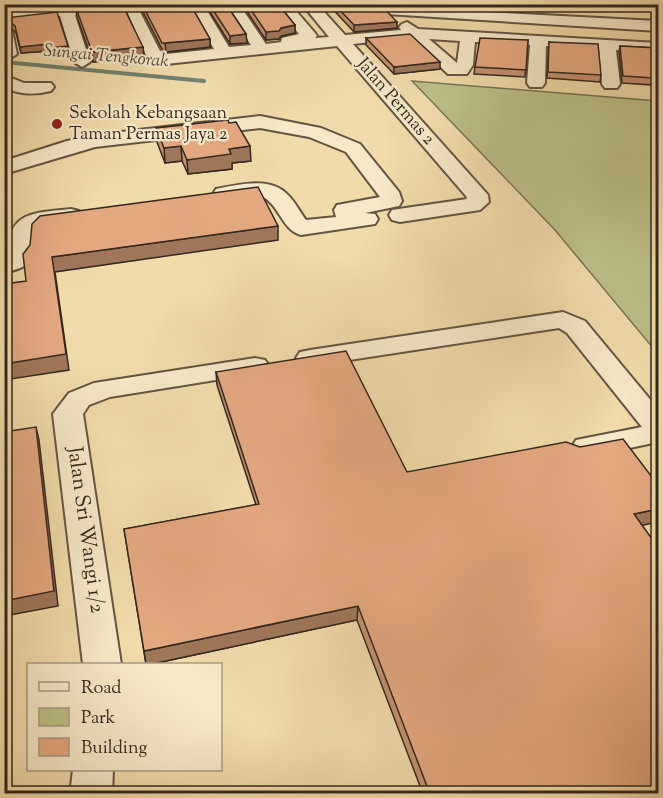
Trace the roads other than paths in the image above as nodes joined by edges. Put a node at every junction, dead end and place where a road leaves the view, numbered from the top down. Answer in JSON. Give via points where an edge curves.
{"nodes":[{"id":1,"x":195,"y":4,"type":"edge"},
{"id":2,"x":231,"y":4,"type":"edge"},
{"id":3,"x":136,"y":5,"type":"edge"},
{"id":4,"x":309,"y":5,"type":"edge"},
{"id":5,"x":283,"y":6,"type":"edge"},
{"id":6,"x":387,"y":8,"type":"edge"},
{"id":7,"x":66,"y":12,"type":"junction"},
{"id":8,"x":4,"y":17,"type":"edge"},
{"id":9,"x":543,"y":20,"type":"junction"},
{"id":10,"x":658,"y":26,"type":"edge"},
{"id":11,"x":413,"y":33,"type":"junction"},
{"id":12,"x":5,"y":35,"type":"edge"},
{"id":13,"x":468,"y":36,"type":"junction"},
{"id":14,"x":342,"y":40,"type":"junction"},
{"id":15,"x":540,"y":41,"type":"junction"},
{"id":16,"x":607,"y":45,"type":"junction"},
{"id":17,"x":260,"y":46,"type":"junction"},
{"id":18,"x":658,"y":48,"type":"edge"},
{"id":19,"x":224,"y":53,"type":"junction"},
{"id":20,"x":9,"y":54,"type":"dead end"},
{"id":21,"x":82,"y":62,"type":"dead end"},
{"id":22,"x":4,"y":80,"type":"edge"},
{"id":23,"x":536,"y":83,"type":"dead end"},
{"id":24,"x":611,"y":84,"type":"dead end"},
{"id":25,"x":45,"y":87,"type":"dead end"},
{"id":26,"x":4,"y":168,"type":"edge"},
{"id":27,"x":198,"y":198,"type":"edge"},
{"id":28,"x":94,"y":213,"type":"edge"},
{"id":29,"x":349,"y":222,"type":"junction"},
{"id":30,"x":4,"y":266,"type":"edge"},
{"id":31,"x":658,"y":428,"type":"edge"},
{"id":32,"x":658,"y":434,"type":"edge"},
{"id":33,"x":577,"y":449,"type":"edge"},
{"id":34,"x":102,"y":663,"type":"edge"},
{"id":35,"x":93,"y":771,"type":"edge"},
{"id":36,"x":91,"y":794,"type":"edge"}],
"edges":[{"from":1,"to":19,"type":"street"},
{"from":2,"to":17,"type":"street"},
{"from":3,"to":7,"type":"street"},
{"from":3,"to":19,"type":"street","via":[[154,56]]},
{"from":4,"to":5,"type":"street"},
{"from":4,"to":14,"type":"street","name":"Jalan Permas 2"},
{"from":5,"to":17,"type":"street","via":[[309,36]]},
{"from":6,"to":9,"type":"street"},
{"from":6,"to":11,"type":"street"},
{"from":7,"to":8,"type":"street"},
{"from":7,"to":21,"type":"street"},
{"from":9,"to":10,"type":"street"},
{"from":9,"to":15,"type":"street"},
{"from":11,"to":13,"type":"street"},
{"from":11,"to":13,"type":"street","via":[[458,70],[465,66]]},
{"from":11,"to":14,"type":"street"},
{"from":12,"to":20,"type":"street"},
{"from":13,"to":15,"type":"street"},
{"from":14,"to":17,"type":"street"},
{"from":14,"to":29,"type":"street","name":"Jalan Permas 2","via":[[477,195],[478,202],[472,206]]},
{"from":15,"to":16,"type":"street"},
{"from":15,"to":23,"type":"street"},
{"from":16,"to":18,"type":"street"},
{"from":16,"to":24,"type":"street"},
{"from":17,"to":19,"type":"street"},
{"from":22,"to":25,"type":"street","via":[[21,89]]},
{"from":26,"to":29,"type":"street","via":[[95,141],[260,122],[320,134],[353,148],[391,201],[345,210]]},
{"from":27,"to":29,"type":"street","via":[[268,191],[276,195],[301,228]]},
{"from":28,"to":30,"type":"street","via":[[36,221],[25,227],[20,235],[21,260]]},
{"from":31,"to":34,"type":"street","name":"Jalan Sri Wangi 1/2","via":[[576,327],[563,320],[104,389],[79,399],[68,414]]},
{"from":32,"to":33,"type":"street"},
{"from":35,"to":36,"type":"street"}]}
